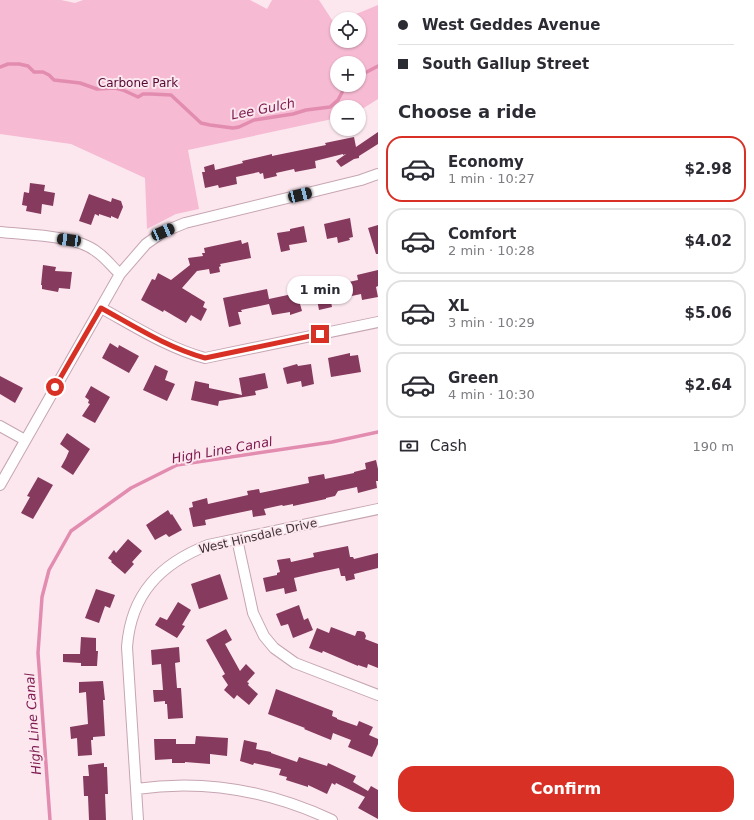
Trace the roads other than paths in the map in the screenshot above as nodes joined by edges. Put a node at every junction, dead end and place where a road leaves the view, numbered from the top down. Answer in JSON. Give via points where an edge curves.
{"nodes":[{"id":1,"x":378,"y":174,"type":"edge"},
{"id":2,"x":0,"y":232,"type":"edge"},
{"id":3,"x":120,"y":274,"type":"junction"},
{"id":4,"x":101,"y":308,"type":"junction"},
{"id":5,"x":378,"y":322,"type":"edge"},
{"id":6,"x":0,"y":426,"type":"edge"},
{"id":7,"x":25,"y":440,"type":"junction"},
{"id":8,"x":0,"y":485,"type":"edge"},
{"id":9,"x":378,"y":509,"type":"edge"},
{"id":10,"x":237,"y":539,"type":"junction"},
{"id":11,"x":378,"y":695,"type":"edge"},
{"id":12,"x":136,"y":789,"type":"junction"},
{"id":13,"x":138,"y":820,"type":"edge"},
{"id":14,"x":332,"y":820,"type":"edge"}],
"edges":[{"from":1,"to":3,"type":"street","via":[[185,223],[163,232],[146,244]]},
{"from":2,"to":3,"type":"street","via":[[69,240],[97,251]]},
{"from":3,"to":4,"type":"street"},
{"from":4,"to":5,"type":"street","via":[[175,348],[205,358]]},
{"from":4,"to":7,"type":"street"},
{"from":6,"to":7,"type":"street"},
{"from":7,"to":8,"type":"street"},
{"from":9,"to":10,"type":"street","name":"West Hinsdale Drive"},
{"from":10,"to":11,"type":"street","via":[[253,613],[264,636],[274,648],[295,663]]},
{"from":10,"to":12,"type":"street","name":"West Hinsdale Drive","via":[[208,545],[173,562],[152,582],[137,605],[131,620],[126,647]]},
{"from":12,"to":13,"type":"street","name":"West Hinsdale Drive"},
{"from":12,"to":14,"type":"street","via":[[176,785],[223,788],[281,800]]}]}
